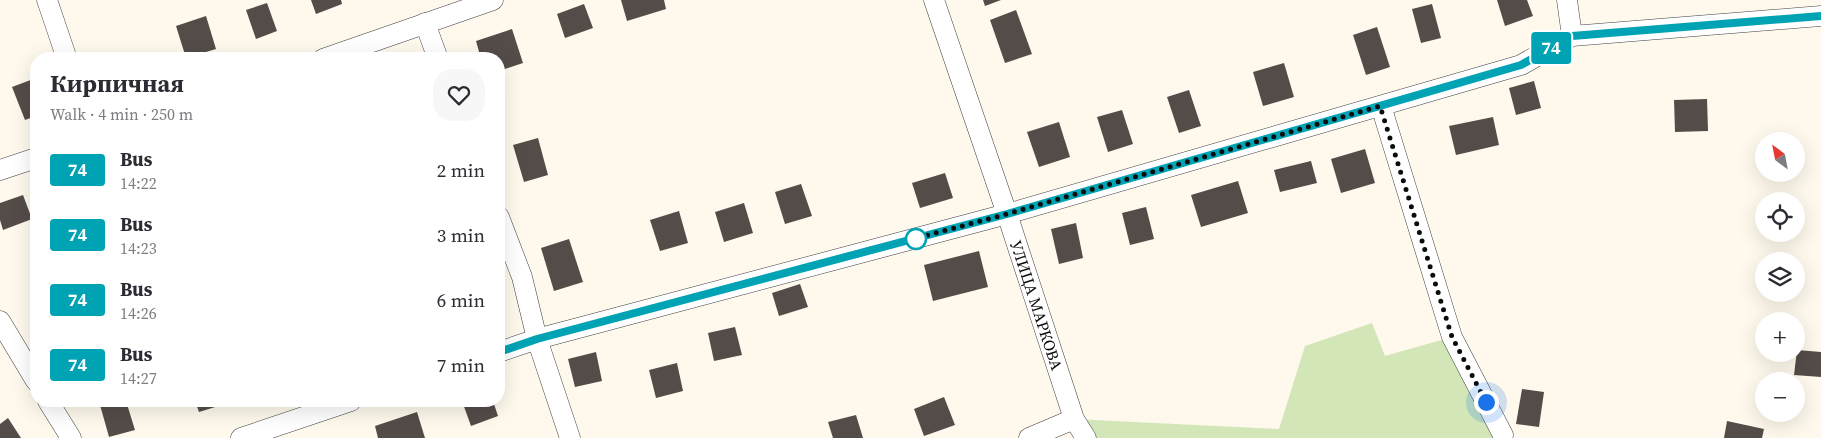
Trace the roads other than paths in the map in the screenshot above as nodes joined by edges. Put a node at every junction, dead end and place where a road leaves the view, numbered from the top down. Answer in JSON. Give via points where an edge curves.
{"nodes":[{"id":1,"x":47,"y":0,"type":"edge"},
{"id":2,"x":493,"y":0,"type":"edge"},
{"id":3,"x":934,"y":0,"type":"edge"},
{"id":4,"x":1567,"y":0,"type":"edge"},
{"id":5,"x":1821,"y":16,"type":"edge"},
{"id":6,"x":425,"y":23,"type":"junction"},
{"id":7,"x":1572,"y":36,"type":"junction"},
{"id":8,"x":65,"y":52,"type":"edge"},
{"id":9,"x":343,"y":52,"type":"edge"},
{"id":10,"x":435,"y":52,"type":"edge"},
{"id":11,"x":1380,"y":106,"type":"junction"},
{"id":12,"x":30,"y":160,"type":"edge"},
{"id":13,"x":0,"y":170,"type":"edge"},
{"id":14,"x":1007,"y":214,"type":"junction"},
{"id":15,"x":505,"y":233,"type":"edge"},
{"id":16,"x":0,"y":321,"type":"edge"},
{"id":17,"x":537,"y":339,"type":"junction"},
{"id":18,"x":505,"y":350,"type":"edge"},
{"id":19,"x":30,"y":371,"type":"edge"},
{"id":20,"x":52,"y":407,"type":"edge"},
{"id":21,"x":333,"y":407,"type":"edge"},
{"id":22,"x":1074,"y":419,"type":"junction"},
{"id":23,"x":1505,"y":437,"type":"edge"},
{"id":24,"x":71,"y":438,"type":"edge"},
{"id":25,"x":241,"y":438,"type":"edge"},
{"id":26,"x":570,"y":438,"type":"edge"},
{"id":27,"x":1029,"y":438,"type":"edge"},
{"id":28,"x":1086,"y":438,"type":"edge"}],
"edges":[{"from":1,"to":8,"type":"street"},
{"from":2,"to":6,"type":"street"},
{"from":3,"to":14,"type":"street","name":"УЛИЦА МАРКОВА"},
{"from":4,"to":7,"type":"street"},
{"from":5,"to":7,"type":"street"},
{"from":6,"to":9,"type":"street"},
{"from":6,"to":10,"type":"street"},
{"from":7,"to":11,"type":"street","via":[[1521,65]]},
{"from":11,"to":14,"type":"street"},
{"from":11,"to":23,"type":"street","via":[[1452,337]]},
{"from":12,"to":13,"type":"street"},
{"from":14,"to":17,"type":"street"},
{"from":14,"to":22,"type":"street","name":"УЛИЦА МАРКОВА"},
{"from":15,"to":17,"type":"street","via":[[522,277]]},
{"from":16,"to":19,"type":"street"},
{"from":17,"to":18,"type":"street"},
{"from":17,"to":26,"type":"street"},
{"from":20,"to":24,"type":"street"},
{"from":21,"to":25,"type":"street"},
{"from":22,"to":27,"type":"street"},
{"from":22,"to":28,"type":"street","name":"УЛИЦА МАРКОВА"}]}
